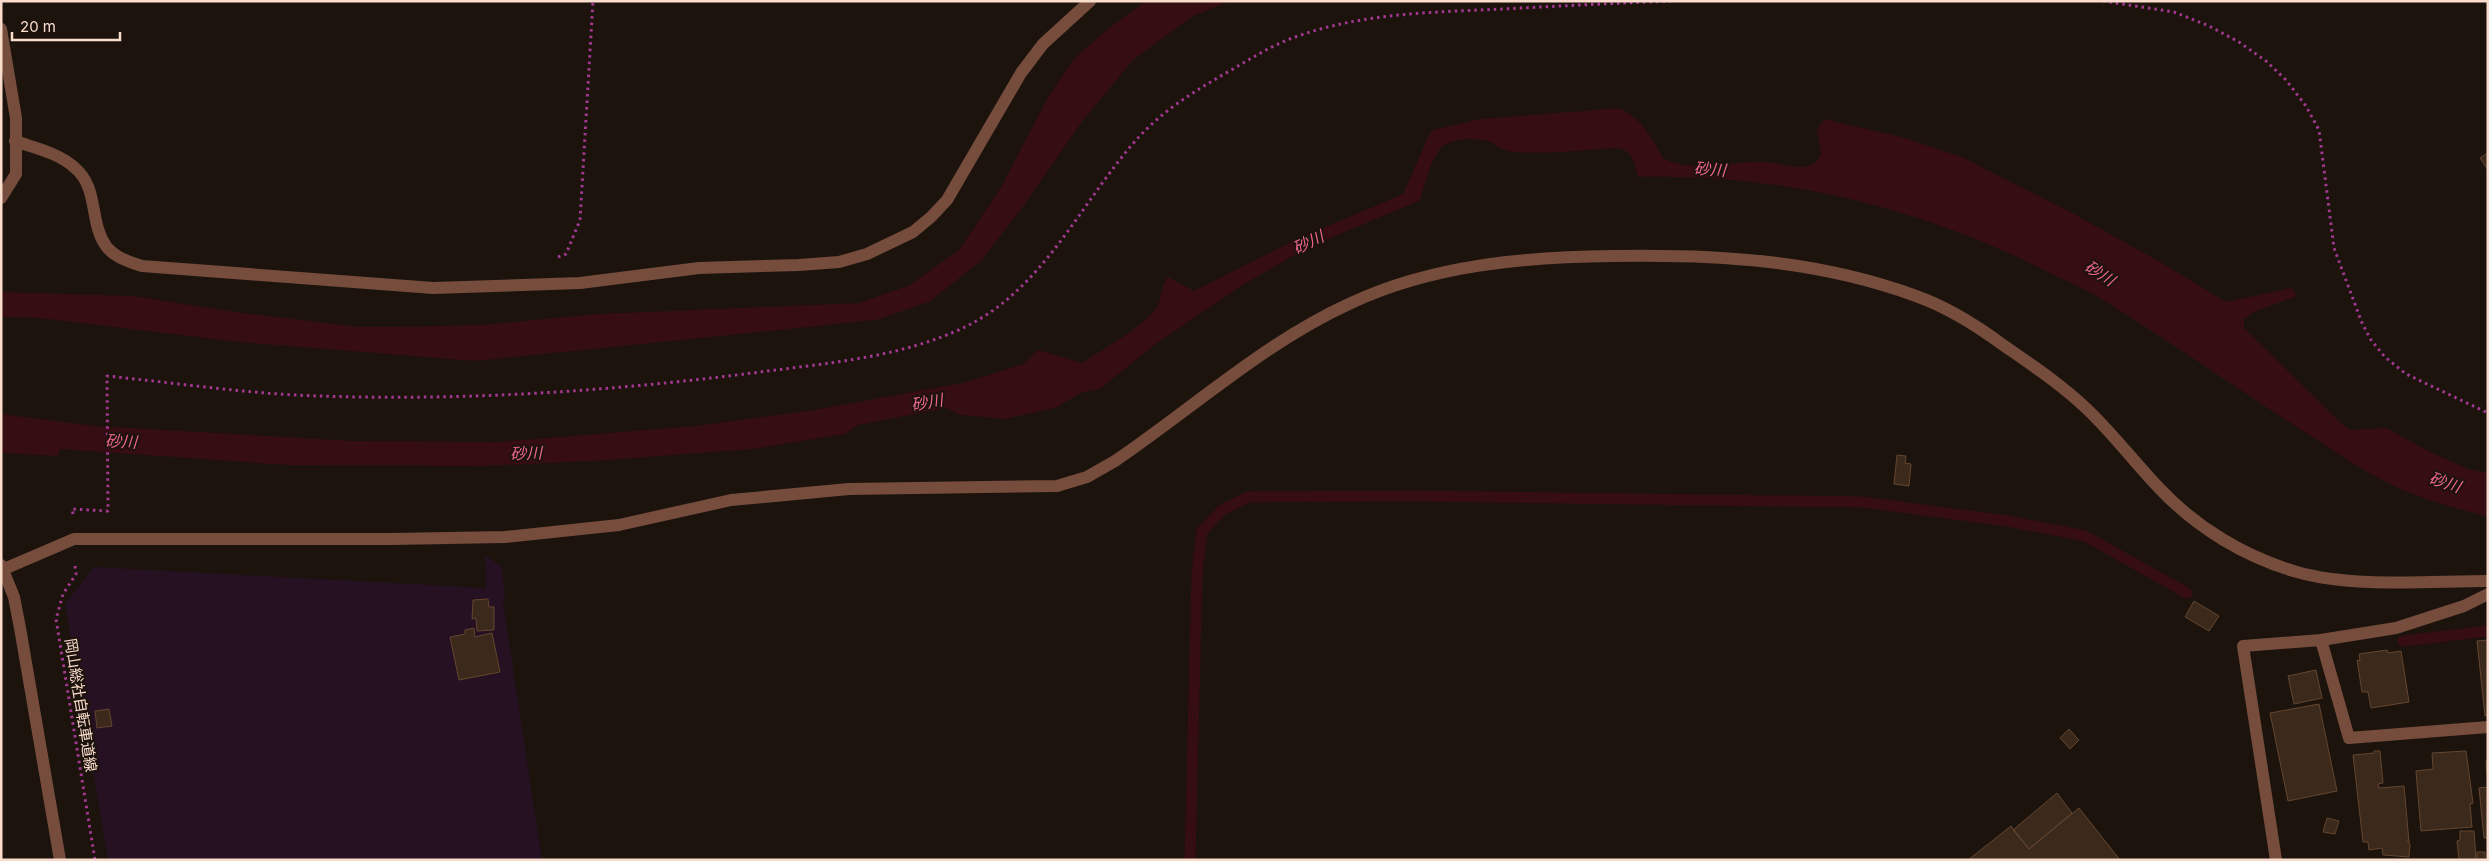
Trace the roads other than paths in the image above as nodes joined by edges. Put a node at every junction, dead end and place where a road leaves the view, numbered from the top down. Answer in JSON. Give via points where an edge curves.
{"nodes":[{"id":1,"x":1090,"y":1,"type":"edge"},
{"id":2,"x":1,"y":29,"type":"edge"},
{"id":3,"x":15,"y":141,"type":"junction"},
{"id":4,"x":1,"y":198,"type":"edge"},
{"id":5,"x":3,"y":567,"type":"edge"},
{"id":6,"x":2488,"y":580,"type":"edge"},
{"id":7,"x":2488,"y":594,"type":"edge"},
{"id":8,"x":2321,"y":640,"type":"junction"},
{"id":9,"x":2488,"y":727,"type":"edge"},
{"id":10,"x":60,"y":860,"type":"edge"},
{"id":11,"x":2276,"y":860,"type":"edge"}],
"edges":[{"from":1,"to":3,"type":"street","via":[[1043,44],[1021,73],[956,186],[931,218],[891,244],[839,262],[699,268],[580,282],[433,288],[142,266],[116,255],[105,245],[88,183],[76,168],[56,155]]},
{"from":2,"to":3,"type":"street","via":[[16,118]]},
{"from":3,"to":4,"type":"street","via":[[16,174]]},
{"from":5,"to":6,"type":"street","via":[[74,538],[392,540],[505,537],[619,525],[731,500],[839,490],[1057,486],[1087,477],[1115,461],[1280,342],[1353,302],[1415,280],[1476,266],[1555,257],[1664,255],[1756,260],[1831,271],[1948,309],[2071,394],[2185,512],[2223,540],[2263,560],[2332,579]]},
{"from":5,"to":10,"type":"street","via":[[14,597]]},
{"from":7,"to":8,"type":"street","via":[[2464,606],[2396,628]]},
{"from":8,"to":9,"type":"street","via":[[2349,738]]},
{"from":8,"to":11,"type":"street","via":[[2243,646]]}]}
